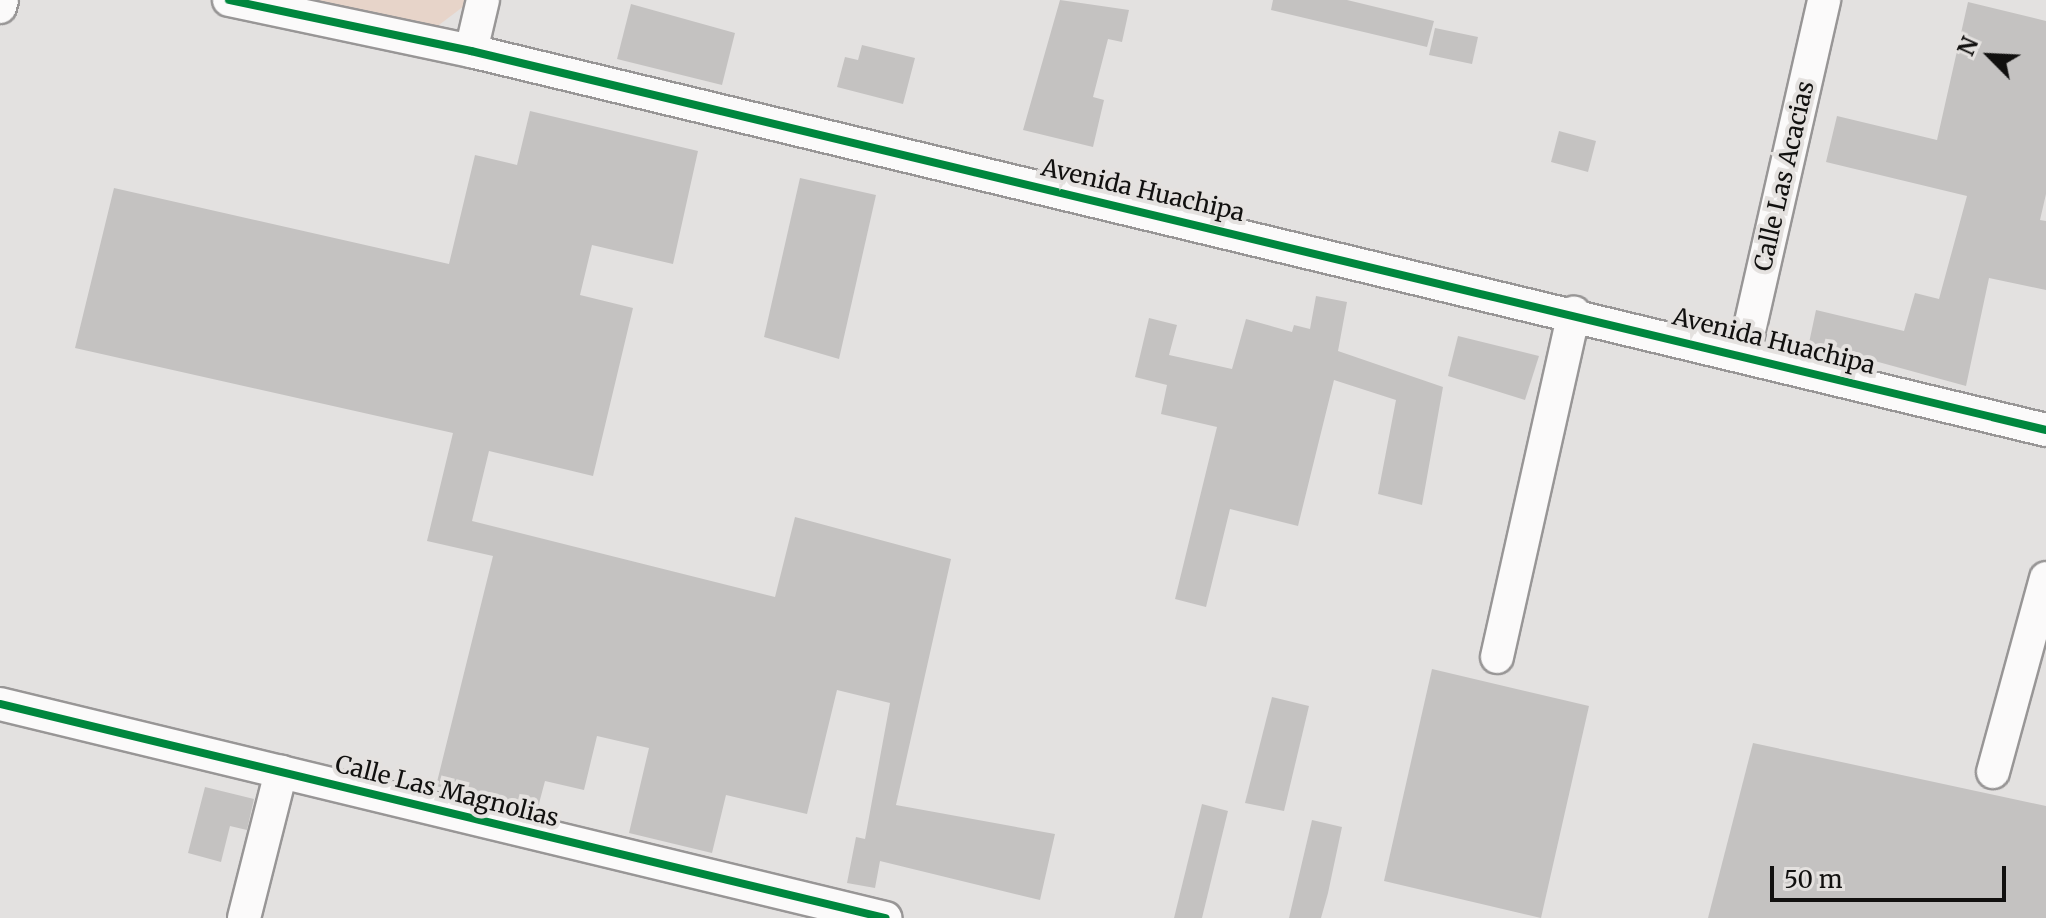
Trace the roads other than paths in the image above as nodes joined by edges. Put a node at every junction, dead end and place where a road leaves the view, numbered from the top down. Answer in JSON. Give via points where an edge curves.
{"nodes":[{"id":1,"x":2,"y":0,"type":"edge"},
{"id":2,"x":229,"y":0,"type":"edge"},
{"id":3,"x":483,"y":0,"type":"edge"},
{"id":4,"x":1824,"y":0,"type":"edge"},
{"id":5,"x":264,"y":4,"type":"edge"},
{"id":6,"x":0,"y":7,"type":"edge"},
{"id":7,"x":471,"y":51,"type":"junction"},
{"id":8,"x":1574,"y":313,"type":"junction"},
{"id":9,"x":1744,"y":353,"type":"junction"},
{"id":10,"x":2046,"y":430,"type":"edge"},
{"id":11,"x":2046,"y":578,"type":"edge"},
{"id":12,"x":1497,"y":657,"type":"dead end"},
{"id":13,"x":0,"y":704,"type":"edge"},
{"id":14,"x":281,"y":772,"type":"junction"},
{"id":15,"x":1993,"y":772,"type":"dead end"},
{"id":16,"x":244,"y":918,"type":"edge"},
{"id":17,"x":885,"y":918,"type":"edge"}],
"edges":[{"from":1,"to":6,"type":"street"},
{"from":2,"to":5,"type":"street","name":"Avenida Huachipa"},
{"from":3,"to":7,"type":"street"},
{"from":4,"to":9,"type":"street","name":"Calle Las Acacias"},
{"from":5,"to":7,"type":"street","name":"Avenida Huachipa"},
{"from":7,"to":8,"type":"street","name":"Avenida Huachipa"},
{"from":8,"to":9,"type":"street","name":"Avenida Huachipa"},
{"from":8,"to":12,"type":"street"},
{"from":9,"to":10,"type":"street","name":"Avenida Huachipa"},
{"from":11,"to":15,"type":"street"},
{"from":13,"to":14,"type":"street","name":"Calle Las Magnolias"},
{"from":14,"to":16,"type":"street"},
{"from":14,"to":17,"type":"street","name":"Calle Las Magnolias"}]}
